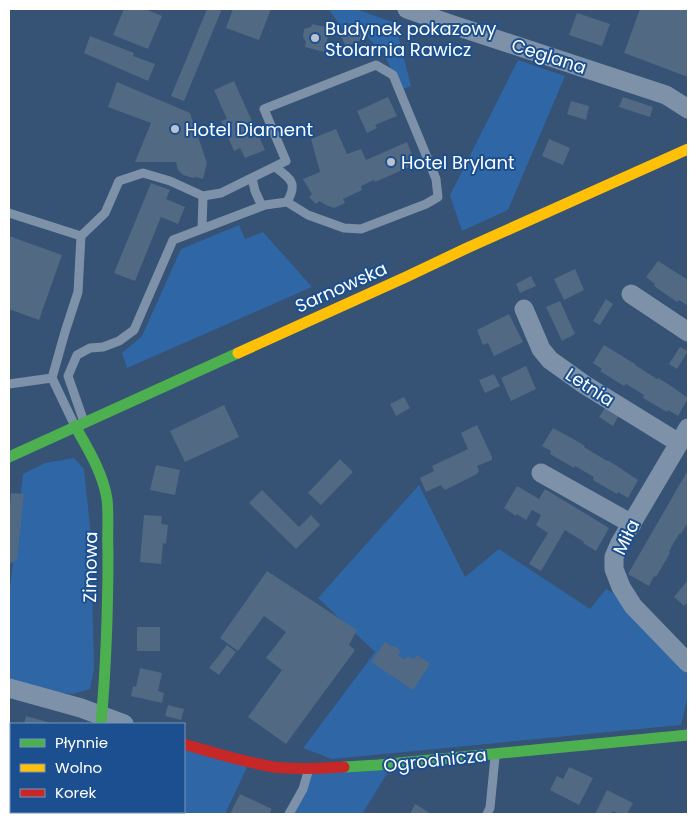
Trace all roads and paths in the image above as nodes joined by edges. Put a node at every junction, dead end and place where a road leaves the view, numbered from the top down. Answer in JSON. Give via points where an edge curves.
{"nodes":[{"id":1,"x":407,"y":9,"type":"edge"},
{"id":2,"x":688,"y":109,"type":"edge"},
{"id":3,"x":688,"y":149,"type":"edge"},
{"id":4,"x":275,"y":167,"type":"junction"},
{"id":5,"x":252,"y":178,"type":"junction"},
{"id":6,"x":191,"y":190,"type":"junction"},
{"id":7,"x":221,"y":193,"type":"junction"},
{"id":8,"x":203,"y":196,"type":"junction"},
{"id":9,"x":287,"y":202,"type":"junction"},
{"id":10,"x":266,"y":206,"type":"junction"},
{"id":11,"x":9,"y":212,"type":"edge"},
{"id":12,"x":202,"y":229,"type":"junction"},
{"id":13,"x":82,"y":236,"type":"junction"},
{"id":14,"x":631,"y":294,"type":"dead end"},
{"id":15,"x":524,"y":310,"type":"dead end"},
{"id":16,"x":688,"y":332,"type":"edge"},
{"id":17,"x":52,"y":378,"type":"junction"},
{"id":18,"x":9,"y":384,"type":"edge"},
{"id":19,"x":79,"y":424,"type":"junction"},
{"id":20,"x":685,"y":435,"type":"edge"},
{"id":21,"x":9,"y":457,"type":"edge"},
{"id":22,"x":541,"y":473,"type":"dead end"},
{"id":23,"x":632,"y":524,"type":"junction"},
{"id":24,"x":688,"y":663,"type":"edge"},
{"id":25,"x":9,"y":688,"type":"edge"},
{"id":26,"x":102,"y":720,"type":"edge"},
{"id":27,"x":118,"y":723,"type":"edge"},
{"id":28,"x":688,"y":735,"type":"edge"},
{"id":29,"x":185,"y":744,"type":"edge"},
{"id":30,"x":495,"y":754,"type":"junction"},
{"id":31,"x":308,"y":770,"type":"junction"},
{"id":32,"x":289,"y":814,"type":"edge"},
{"id":33,"x":487,"y":814,"type":"edge"}],
"edges":[{"from":1,"to":2,"type":"street","name":"Ceglana","via":[[666,95]]},
{"from":3,"to":19,"type":"street","name":"Sarnowska"},
{"from":4,"to":5,"type":"lane"},
{"from":4,"to":9,"type":"lane","via":[[286,174],[292,184],[293,190]]},
{"from":4,"to":9,"type":"lane","via":[[286,162],[264,109],[376,65],[393,75],[436,179],[438,197],[361,229],[344,228],[308,215]]},
{"from":5,"to":7,"type":"lane"},
{"from":5,"to":10,"type":"lane","via":[[258,198]]},
{"from":6,"to":7,"type":"lane"},
{"from":6,"to":8,"type":"lane"},
{"from":6,"to":13,"type":"lane","via":[[143,174],[118,181],[105,212]]},
{"from":7,"to":8,"type":"lane"},
{"from":8,"to":12,"type":"lane"},
{"from":9,"to":10,"type":"lane"},
{"from":10,"to":12,"type":"lane"},
{"from":11,"to":13,"type":"lane"},
{"from":12,"to":19,"type":"lane","via":[[173,240],[134,330],[119,341],[90,348],[77,355],[68,376]]},
{"from":13,"to":17,"type":"lane","via":[[78,292]]},
{"from":14,"to":16,"type":"street"},
{"from":15,"to":20,"type":"street","name":"Letnia","via":[[541,349],[550,360],[585,385]]},
{"from":17,"to":18,"type":"lane"},
{"from":17,"to":19,"type":"lane"},
{"from":19,"to":21,"type":"street","name":"Sarnowska"},
{"from":19,"to":26,"type":"street","name":"Zimowa","via":[[107,499],[108,582]]},
{"from":20,"to":23,"type":"street","name":"Miła"},
{"from":22,"to":23,"type":"street"},
{"from":23,"to":24,"type":"street","name":"Miła","via":[[614,557],[614,569],[621,587],[633,606]]},
{"from":25,"to":26,"type":"street","via":[[81,708]]},
{"from":26,"to":27,"type":"street"},
{"from":28,"to":30,"type":"street","name":"Ogrodnicza"},
{"from":29,"to":31,"type":"street","name":"Ogrodnicza","via":[[240,760]]},
{"from":30,"to":31,"type":"street","name":"Ogrodnicza"},
{"from":30,"to":33,"type":"lane"},
{"from":31,"to":32,"type":"lane","via":[[303,789]]}]}
